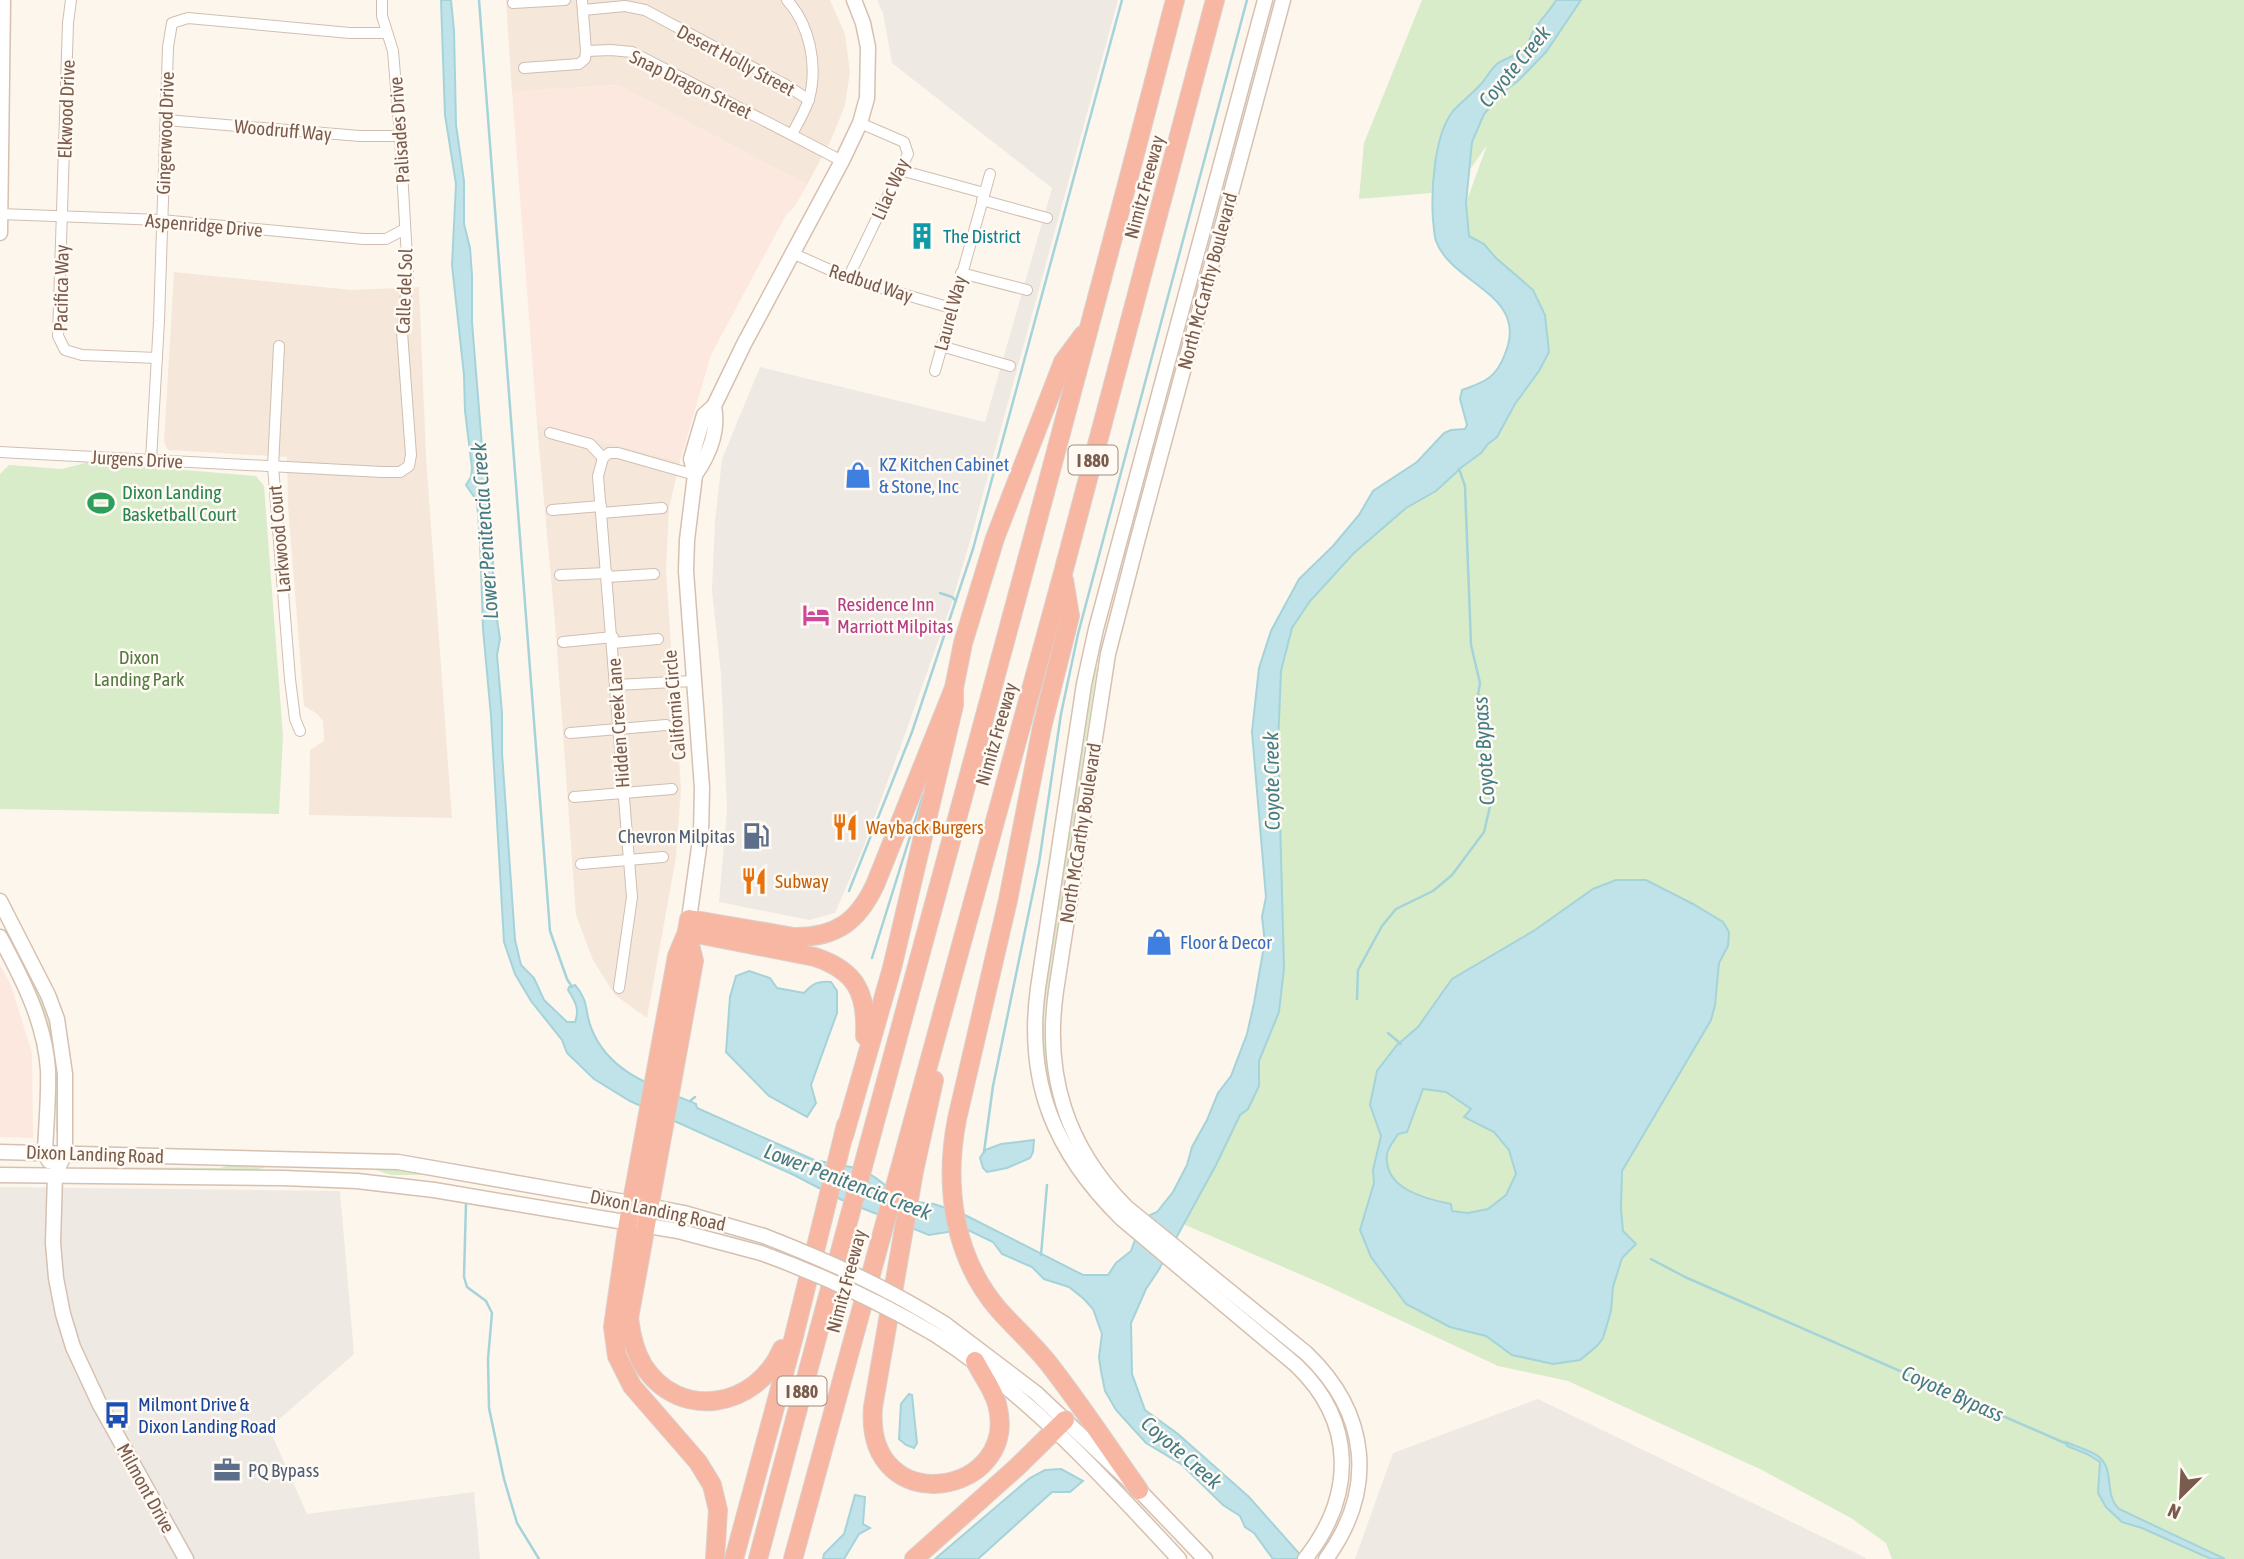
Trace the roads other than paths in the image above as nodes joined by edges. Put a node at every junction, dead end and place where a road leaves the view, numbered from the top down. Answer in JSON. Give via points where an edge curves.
{"nodes":[{"id":1,"x":3,"y":0,"type":"edge"},
{"id":2,"x":71,"y":0,"type":"edge"},
{"id":3,"x":382,"y":0,"type":"edge"},
{"id":4,"x":565,"y":0,"type":"edge"},
{"id":5,"x":787,"y":0,"type":"edge"},
{"id":6,"x":854,"y":0,"type":"edge"},
{"id":7,"x":1175,"y":0,"type":"edge"},
{"id":8,"x":1215,"y":0,"type":"edge"},
{"id":9,"x":1265,"y":0,"type":"edge"},
{"id":10,"x":1283,"y":0,"type":"edge"},
{"id":11,"x":513,"y":3,"type":"dead end"},
{"id":12,"x":582,"y":5,"type":"edge"},
{"id":13,"x":387,"y":33,"type":"junction"},
{"id":14,"x":586,"y":51,"type":"junction"},
{"id":15,"x":523,"y":68,"type":"dead end"},
{"id":16,"x":809,"y":100,"type":"junction"},
{"id":17,"x":166,"y":120,"type":"junction"},
{"id":18,"x":860,"y":123,"type":"junction"},
{"id":19,"x":792,"y":134,"type":"junction"},
{"id":20,"x":400,"y":136,"type":"junction"},
{"id":21,"x":842,"y":161,"type":"junction"},
{"id":22,"x":900,"y":170,"type":"junction"},
{"id":23,"x":990,"y":174,"type":"dead end"},
{"id":24,"x":1215,"y":184,"type":"junction"},
{"id":25,"x":1232,"y":188,"type":"junction"},
{"id":26,"x":983,"y":196,"type":"junction"},
{"id":27,"x":0,"y":214,"type":"edge"},
{"id":28,"x":63,"y":217,"type":"junction"},
{"id":29,"x":1047,"y":218,"type":"dead end"},
{"id":30,"x":161,"y":220,"type":"junction"},
{"id":31,"x":405,"y":229,"type":"junction"},
{"id":32,"x":0,"y":233,"type":"edge"},
{"id":33,"x":792,"y":253,"type":"junction"},
{"id":34,"x":961,"y":273,"type":"junction"},
{"id":35,"x":848,"y":278,"type":"junction"},
{"id":36,"x":1027,"y":290,"type":"dead end"},
{"id":37,"x":951,"y":308,"type":"junction"},
{"id":38,"x":1088,"y":327,"type":"junction"},
{"id":39,"x":279,"y":346,"type":"dead end"},
{"id":40,"x":941,"y":346,"type":"junction"},
{"id":41,"x":157,"y":358,"type":"junction"},
{"id":42,"x":1010,"y":366,"type":"dead end"},
{"id":43,"x":935,"y":371,"type":"dead end"},
{"id":44,"x":550,"y":433,"type":"dead end"},
{"id":45,"x":1147,"y":436,"type":"junction"},
{"id":46,"x":1164,"y":440,"type":"junction"},
{"id":47,"x":0,"y":452,"type":"edge"},
{"id":48,"x":603,"y":458,"type":"junction"},
{"id":49,"x":151,"y":460,"type":"junction"},
{"id":50,"x":273,"y":466,"type":"junction"},
{"id":51,"x":400,"y":472,"type":"joint"},
{"id":52,"x":695,"y":475,"type":"junction"},
{"id":53,"x":662,"y":508,"type":"dead end"},
{"id":54,"x":552,"y":510,"type":"dead end"},
{"id":55,"x":601,"y":510,"type":"junction"},
{"id":56,"x":1063,"y":573,"type":"junction"},
{"id":57,"x":654,"y":574,"type":"dead end"},
{"id":58,"x":560,"y":575,"type":"dead end"},
{"id":59,"x":607,"y":575,"type":"junction"},
{"id":60,"x":658,"y":639,"type":"dead end"},
{"id":61,"x":613,"y":640,"type":"junction"},
{"id":62,"x":564,"y":642,"type":"dead end"},
{"id":63,"x":694,"y":681,"type":"junction"},
{"id":64,"x":616,"y":685,"type":"junction"},
{"id":65,"x":954,"y":688,"type":"junction"},
{"id":66,"x":666,"y":725,"type":"dead end"},
{"id":67,"x":618,"y":729,"type":"junction"},
{"id":68,"x":300,"y":731,"type":"dead end"},
{"id":69,"x":570,"y":733,"type":"dead end"},
{"id":70,"x":672,"y":789,"type":"dead end"},
{"id":71,"x":623,"y":793,"type":"junction"},
{"id":72,"x":575,"y":797,"type":"dead end"},
{"id":73,"x":1066,"y":800,"type":"junction"},
{"id":74,"x":1084,"y":802,"type":"junction"},
{"id":75,"x":663,"y":857,"type":"dead end"},
{"id":76,"x":628,"y":859,"type":"junction"},
{"id":77,"x":581,"y":864,"type":"dead end"},
{"id":78,"x":0,"y":901,"type":"edge"},
{"id":79,"x":688,"y":925,"type":"junction"},
{"id":80,"x":0,"y":937,"type":"edge"},
{"id":81,"x":619,"y":988,"type":"dead end"},
{"id":82,"x":844,"y":1136,"type":"junction"},
{"id":83,"x":0,"y":1152,"type":"edge"},
{"id":84,"x":45,"y":1153,"type":"junction"},
{"id":85,"x":65,"y":1153,"type":"junction"},
{"id":86,"x":908,"y":1163,"type":"junction"},
{"id":87,"x":0,"y":1175,"type":"edge"},
{"id":88,"x":55,"y":1175,"type":"junction"},
{"id":89,"x":640,"y":1204,"type":"junction"},
{"id":90,"x":1124,"y":1213,"type":"junction"},
{"id":91,"x":637,"y":1225,"type":"junction"},
{"id":92,"x":804,"y":1287,"type":"junction"},
{"id":93,"x":1218,"y":1290,"type":"junction"},
{"id":94,"x":940,"y":1329,"type":"junction"},
{"id":95,"x":975,"y":1362,"type":"junction"},
{"id":96,"x":1319,"y":1366,"type":"junction"},
{"id":97,"x":1307,"y":1376,"type":"junction"},
{"id":98,"x":1060,"y":1425,"type":"junction"},
{"id":99,"x":1139,"y":1490,"type":"junction"},
{"id":100,"x":1309,"y":1554,"type":"edge"},
{"id":101,"x":186,"y":1559,"type":"edge"},
{"id":102,"x":715,"y":1559,"type":"edge"},
{"id":103,"x":734,"y":1559,"type":"edge"},
{"id":104,"x":758,"y":1559,"type":"edge"},
{"id":105,"x":793,"y":1559,"type":"edge"},
{"id":106,"x":914,"y":1559,"type":"edge"},
{"id":107,"x":1179,"y":1559,"type":"edge"},
{"id":108,"x":1205,"y":1559,"type":"edge"},
{"id":109,"x":1326,"y":1559,"type":"edge"}],
"edges":[{"from":1,"to":27,"type":"main road"},
{"from":2,"to":28,"type":"street","name":"Elkwood Drive"},
{"from":3,"to":13,"type":"street"},
{"from":4,"to":11,"type":"street"},
{"from":5,"to":16,"type":"street","via":[[810,42],[813,72]]},
{"from":6,"to":18,"type":"main road","name":"California Circle","via":[[869,47],[867,98]]},
{"from":7,"to":38,"type":"highway","name":"Nimitz Freeway","number":"I 880"},
{"from":8,"to":56,"type":"highway","name":"Nimitz Freeway","number":"I 880"},
{"from":9,"to":24,"type":"main road","name":"North McCarthy Boulevard"},
{"from":10,"to":25,"type":"main road","name":"North McCarthy Boulevard"},
{"from":12,"to":14,"type":"street"},
{"from":12,"to":16,"type":"street","name":"Desert Holly Street","via":[[645,10]]},
{"from":13,"to":17,"type":"street","name":"Gingerwood Drive","via":[[188,18],[172,23]]},
{"from":13,"to":20,"type":"street","name":"Palisades Drive","via":[[393,51]]},
{"from":14,"to":15,"type":"street","via":[[579,64]]},
{"from":14,"to":19,"type":"street","name":"Snap Dragon Street","via":[[632,52]]},
{"from":16,"to":19,"type":"street"},
{"from":17,"to":20,"type":"street","name":"Woodruff Way"},
{"from":17,"to":30,"type":"street","name":"Gingerwood Drive"},
{"from":18,"to":21,"type":"main road","name":"California Circle"},
{"from":18,"to":22,"type":"street","name":"Lilac Way","via":[[904,142],[908,154]]},
{"from":19,"to":21,"type":"street","name":"Snap Dragon Street"},
{"from":20,"to":31,"type":"street","name":"Palisades Drive"},
{"from":21,"to":33,"type":"main road","name":"California Circle"},
{"from":22,"to":26,"type":"street"},
{"from":22,"to":35,"type":"street","name":"Lilac Way"},
{"from":23,"to":26,"type":"street","name":"Laurel Way"},
{"from":24,"to":25,"type":"main road"},
{"from":24,"to":45,"type":"main road","name":"North McCarthy Boulevard"},
{"from":25,"to":46,"type":"main road","name":"North McCarthy Boulevard"},
{"from":26,"to":29,"type":"street"},
{"from":26,"to":34,"type":"street","name":"Laurel Way"},
{"from":27,"to":28,"type":"street","name":"Aspenridge Drive"},
{"from":27,"to":32,"type":"main road"},
{"from":28,"to":30,"type":"street","name":"Aspenridge Drive"},
{"from":28,"to":41,"type":"street","name":"Pacifica Way","via":[[58,336],[65,350],[82,355]]},
{"from":30,"to":31,"type":"street","name":"Aspenridge Drive","via":[[363,239],[386,239]]},
{"from":30,"to":41,"type":"street","name":"Gingerwood Drive"},
{"from":31,"to":51,"type":"street","name":"Calle del Sol","via":[[408,275],[402,332],[411,455],[409,466]]},
{"from":33,"to":35,"type":"street","name":"Redbud Way"},
{"from":33,"to":52,"type":"main road","name":"California Circle","via":[[714,407],[717,421],[711,444]]},
{"from":34,"to":36,"type":"street"},
{"from":34,"to":37,"type":"street","name":"Laurel Way"},
{"from":35,"to":37,"type":"street","name":"Redbud Way"},
{"from":37,"to":40,"type":"street","name":"Laurel Way"},
{"from":38,"to":65,"type":"highway","via":[[1063,362],[995,538]]},
{"from":38,"to":104,"type":"highway","name":"Nimitz Freeway","number":"I 880"},
{"from":39,"to":50,"type":"street","name":"Larkwood Court"},
{"from":40,"to":42,"type":"street"},
{"from":40,"to":43,"type":"street","name":"Laurel Way"},
{"from":41,"to":49,"type":"street","name":"Gingerwood Drive"},
{"from":44,"to":48,"type":"street","via":[[590,444]]},
{"from":45,"to":46,"type":"main road"},
{"from":45,"to":73,"type":"main road","name":"North McCarthy Boulevard","via":[[1093,640]]},
{"from":46,"to":74,"type":"main road","name":"North McCarthy Boulevard","via":[[1108,654]]},
{"from":47,"to":49,"type":"street","name":"Jurgens Drive"},
{"from":48,"to":52,"type":"street","via":[[618,453]]},
{"from":48,"to":55,"type":"street","name":"Hidden Creek Lane","via":[[598,476]]},
{"from":49,"to":50,"type":"street","name":"Jurgens Drive"},
{"from":50,"to":51,"type":"street","name":"Jurgens Drive"},
{"from":50,"to":68,"type":"street","name":"Larkwood Court","via":[[289,667]]},
{"from":52,"to":63,"type":"main road","name":"California Circle","via":[[686,571]]},
{"from":53,"to":55,"type":"street"},
{"from":54,"to":55,"type":"street"},
{"from":55,"to":59,"type":"street","name":"Hidden Creek Lane"},
{"from":56,"to":86,"type":"highway","name":"Nimitz Freeway","number":"I 880","via":[[967,918]]},
{"from":56,"to":99,"type":"highway","via":[[1070,617],[952,1146],[950,1179],[953,1212],[977,1278],[997,1308],[1048,1362]]},
{"from":57,"to":59,"type":"street"},
{"from":58,"to":59,"type":"street"},
{"from":59,"to":61,"type":"street","name":"Hidden Creek Lane"},
{"from":60,"to":61,"type":"street"},
{"from":61,"to":62,"type":"street"},
{"from":61,"to":64,"type":"street","name":"Hidden Creek Lane"},
{"from":63,"to":64,"type":"street"},
{"from":63,"to":79,"type":"main road","name":"California Circle","via":[[702,788]]},
{"from":64,"to":67,"type":"street","name":"Hidden Creek Lane"},
{"from":65,"to":79,"type":"highway","via":[[875,885],[850,921],[809,937]]},
{"from":65,"to":82,"type":"highway","via":[[934,797]]},
{"from":66,"to":67,"type":"street"},
{"from":67,"to":69,"type":"street"},
{"from":67,"to":71,"type":"street","name":"Hidden Creek Lane"},
{"from":70,"to":71,"type":"street"},
{"from":71,"to":72,"type":"street"},
{"from":71,"to":76,"type":"street","name":"Hidden Creek Lane"},
{"from":73,"to":74,"type":"main road"},
{"from":73,"to":90,"type":"main road","name":"North McCarthy Boulevard","via":[[1036,1004],[1038,1071],[1051,1119],[1068,1153],[1096,1193]]},
{"from":74,"to":90,"type":"main road","name":"North McCarthy Boulevard","via":[[1054,1007],[1053,1053],[1061,1098],[1077,1141]]},
{"from":75,"to":76,"type":"street"},
{"from":76,"to":77,"type":"street"},
{"from":76,"to":81,"type":"street","name":"Hidden Creek Lane","via":[[632,897]]},
{"from":78,"to":85,"type":"main road","name":"Milmont Drive","via":[[57,1019],[65,1074]]},
{"from":79,"to":82,"type":"highway","via":[[834,963],[851,977],[862,994],[866,1015]]},
{"from":79,"to":89,"type":"highway","name":"California Circle","via":[[694,961],[665,1067]]},
{"from":80,"to":84,"type":"main road","name":"Milmont Drive","via":[[32,1001],[45,1047]]},
{"from":82,"to":92,"type":"highway"},
{"from":83,"to":84,"type":"main road","name":"Dixon Landing Road"},
{"from":84,"to":85,"type":"main road","name":"Dixon Landing Road"},
{"from":84,"to":88,"type":"main road","name":"Milmont Drive"},
{"from":85,"to":88,"type":"main road","name":"Milmont Drive"},
{"from":85,"to":89,"type":"main road","name":"Dixon Landing Road","via":[[398,1163]]},
{"from":86,"to":95,"type":"highway","via":[[902,1245],[872,1418],[879,1451],[903,1476],[924,1484],[947,1484],[970,1475],[986,1460],[996,1440],[999,1417],[994,1395]]},
{"from":86,"to":105,"type":"highway","name":"Nimitz Freeway","number":"I 880","via":[[880,1237]]},
{"from":87,"to":88,"type":"main road","name":"Dixon Landing Road"},
{"from":88,"to":91,"type":"main road","name":"Dixon Landing Road","via":[[357,1181]]},
{"from":88,"to":101,"type":"main road","name":"Milmont Drive","via":[[56,1278],[74,1349]]},
{"from":89,"to":91,"type":"highway","name":"California Circle"},
{"from":89,"to":94,"type":"main road","name":"Dixon Landing Road","bridge":true,"via":[[764,1236],[856,1274],[901,1297]]},
{"from":90,"to":93,"type":"main road","name":"North McCarthy Boulevard"},
{"from":91,"to":92,"type":"highway","via":[[629,1318],[632,1339],[648,1372],[679,1395],[702,1401],[729,1399],[763,1380],[781,1352]]},
{"from":91,"to":94,"type":"main road","name":"Dixon Landing Road","bridge":true,"via":[[761,1253]]},
{"from":91,"to":102,"type":"highway","via":[[614,1313],[617,1356],[632,1386],[698,1462],[712,1485],[718,1510]]},
{"from":92,"to":103,"type":"highway"},
{"from":93,"to":96,"type":"main road","name":"North McCarthy Boulevard"},
{"from":93,"to":97,"type":"main road","name":"North McCarthy Boulevard"},
{"from":94,"to":95,"type":"main road","name":"Dixon Landing Road"},
{"from":94,"to":98,"type":"main road","name":"Dixon Landing Road","via":[[1036,1393]]},
{"from":95,"to":98,"type":"main road","name":"Dixon Landing Road"},
{"from":96,"to":97,"type":"main road"},
{"from":96,"to":109,"type":"main road","name":"North McCarthy Boulevard","via":[[1348,1409],[1359,1458],[1349,1521]]},
{"from":97,"to":100,"type":"main road","name":"North McCarthy Boulevard","via":[[1332,1416],[1342,1459],[1337,1502]]},
{"from":98,"to":99,"type":"main road","name":"Dixon Landing Road"},
{"from":98,"to":106,"type":"highway"},
{"from":98,"to":107,"type":"main road","name":"Dixon Landing Road"},
{"from":99,"to":108,"type":"main road","name":"Dixon Landing Road"}]}
